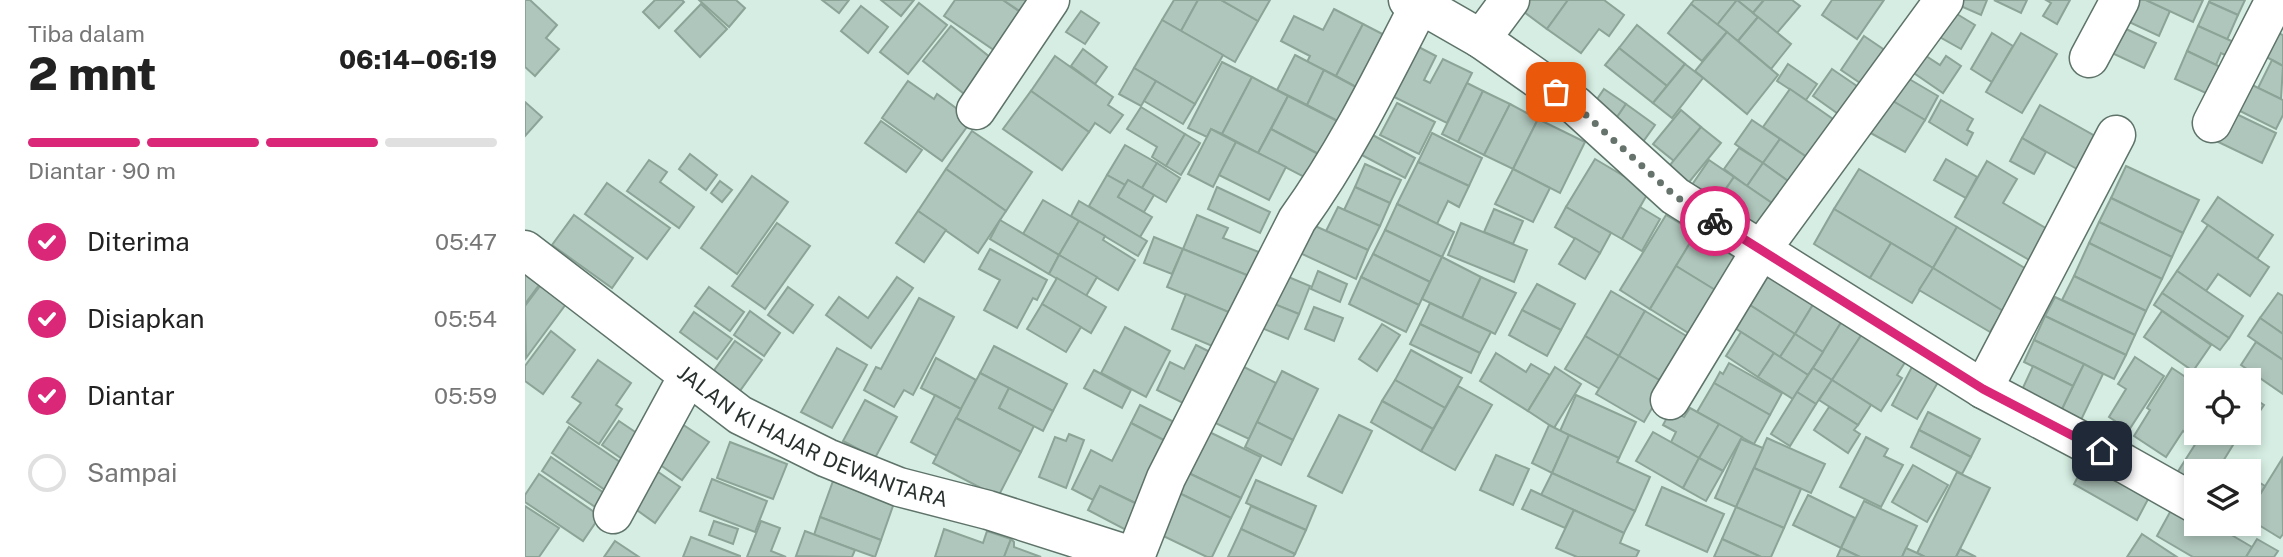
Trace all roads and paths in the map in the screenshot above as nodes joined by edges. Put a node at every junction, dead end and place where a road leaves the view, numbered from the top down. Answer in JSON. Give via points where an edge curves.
{"nodes":[{"id":1,"x":1050,"y":0,"type":"edge"},
{"id":2,"x":1510,"y":0,"type":"edge"},
{"id":3,"x":1944,"y":0,"type":"edge"},
{"id":4,"x":2119,"y":0,"type":"edge"},
{"id":5,"x":2275,"y":0,"type":"edge"},
{"id":6,"x":1414,"y":2,"type":"edge"},
{"id":7,"x":1481,"y":38,"type":"junction"},
{"id":8,"x":2089,"y":58,"type":"dead end"},
{"id":9,"x":976,"y":110,"type":"dead end"},
{"id":10,"x":2212,"y":123,"type":"dead end"},
{"id":11,"x":2116,"y":135,"type":"dead end"},
{"id":12,"x":525,"y":250,"type":"edge"},
{"id":13,"x":1761,"y":250,"type":"junction"},
{"id":14,"x":688,"y":376,"type":"junction"},
{"id":15,"x":1983,"y":389,"type":"junction"},
{"id":16,"x":1670,"y":400,"type":"dead end"},
{"id":17,"x":2184,"y":497,"type":"edge"},
{"id":18,"x":613,"y":514,"type":"dead end"},
{"id":19,"x":1135,"y":557,"type":"edge"}],
"edges":[{"from":1,"to":9,"type":"street"},
{"from":2,"to":7,"type":"street"},
{"from":3,"to":13,"type":"street"},
{"from":4,"to":8,"type":"street"},
{"from":5,"to":10,"type":"street"},
{"from":6,"to":7,"type":"street"},
{"from":6,"to":19,"type":"street","via":[[1366,109],[1297,220],[1166,478]]},
{"from":7,"to":13,"type":"street","via":[[1575,105],[1675,196]]},
{"from":11,"to":15,"type":"street"},
{"from":12,"to":14,"type":"street","name":"JALAN KI HAJAR DEWANTARA"},
{"from":13,"to":15,"type":"street"},
{"from":13,"to":16,"type":"street"},
{"from":14,"to":18,"type":"street"},
{"from":14,"to":19,"type":"street","name":"JALAN KI HAJAR DEWANTARA","via":[[740,415],[827,458],[887,482]]},
{"from":15,"to":17,"type":"street"}]}
